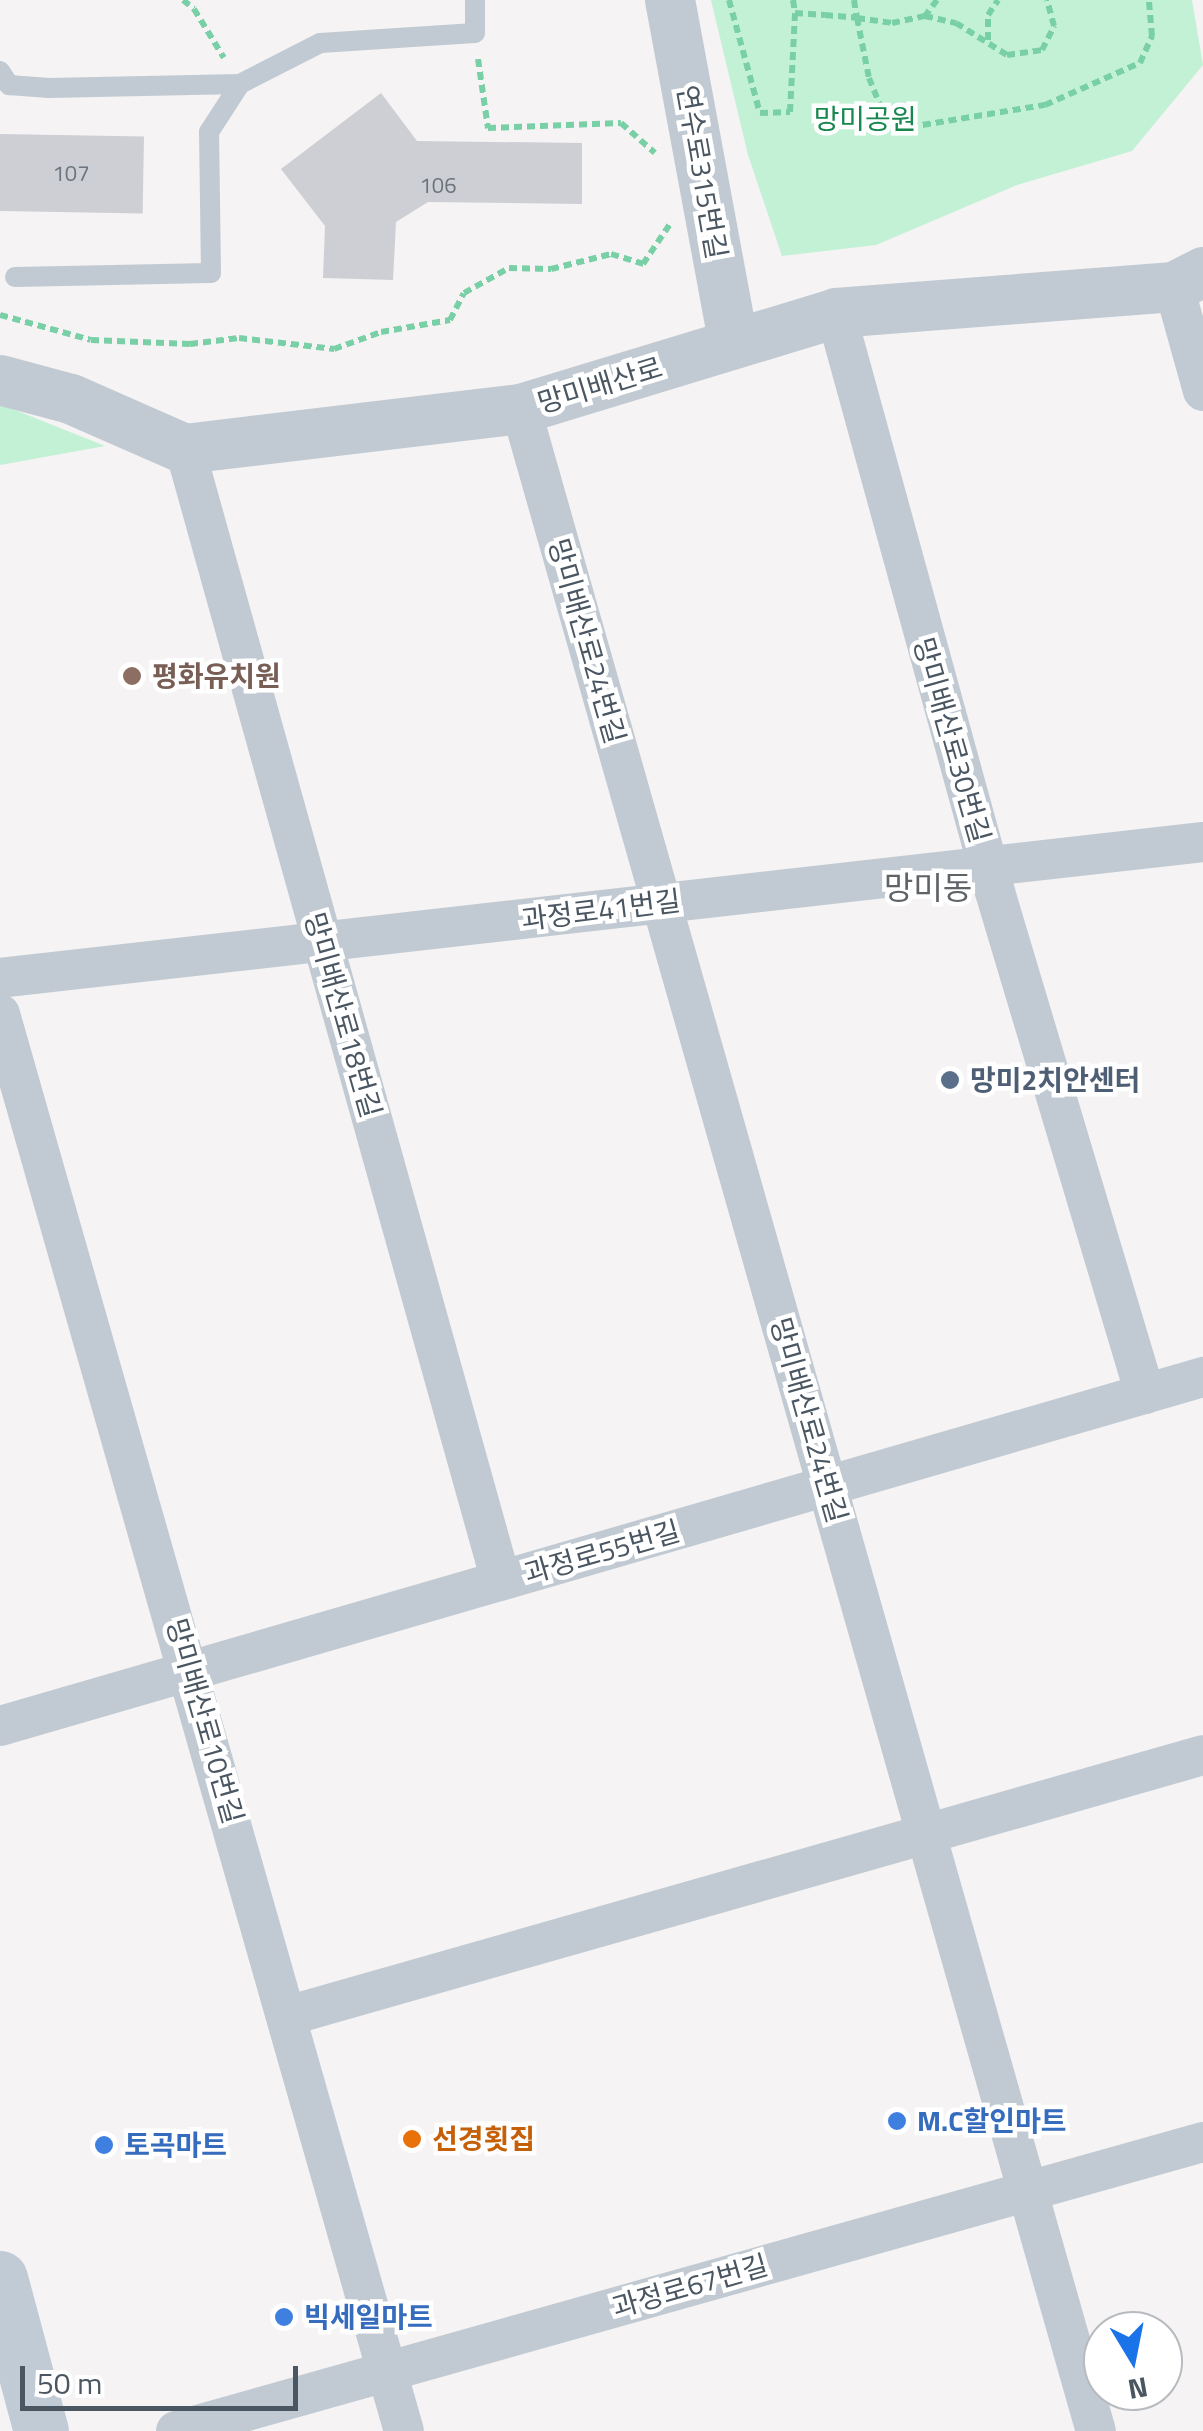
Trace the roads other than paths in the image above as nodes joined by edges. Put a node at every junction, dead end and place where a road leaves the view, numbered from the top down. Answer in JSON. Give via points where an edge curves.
{"nodes":[{"id":1,"x":474,"y":0,"type":"edge"},
{"id":2,"x":670,"y":0,"type":"edge"},
{"id":3,"x":0,"y":72,"type":"edge"},
{"id":4,"x":240,"y":84,"type":"junction"},
{"id":5,"x":15,"y":277,"type":"dead end"},
{"id":6,"x":1189,"y":280,"type":"edge"},
{"id":7,"x":836,"y":313,"type":"junction"},
{"id":8,"x":734,"y":344,"type":"junction"},
{"id":9,"x":0,"y":380,"type":"edge"},
{"id":10,"x":1203,"y":391,"type":"edge"},
{"id":11,"x":521,"y":409,"type":"junction"},
{"id":12,"x":185,"y":449,"type":"junction"},
{"id":13,"x":1203,"y":842,"type":"edge"},
{"id":14,"x":988,"y":867,"type":"junction"},
{"id":15,"x":661,"y":903,"type":"junction"},
{"id":16,"x":323,"y":942,"type":"junction"},
{"id":17,"x":0,"y":978,"type":"edge"},
{"id":18,"x":0,"y":1014,"type":"edge"},
{"id":19,"x":1203,"y":1378,"type":"edge"},
{"id":20,"x":1144,"y":1394,"type":"junction"},
{"id":21,"x":828,"y":1486,"type":"junction"},
{"id":22,"x":501,"y":1581,"type":"junction"},
{"id":23,"x":191,"y":1671,"type":"junction"},
{"id":24,"x":0,"y":1726,"type":"edge"},
{"id":25,"x":1203,"y":1755,"type":"edge"},
{"id":26,"x":926,"y":1832,"type":"junction"},
{"id":27,"x":288,"y":2016,"type":"junction"},
{"id":28,"x":1203,"y":2142,"type":"edge"},
{"id":29,"x":1028,"y":2191,"type":"junction"},
{"id":30,"x":0,"y":2278,"type":"edge"},
{"id":31,"x":387,"y":2372,"type":"junction"},
{"id":32,"x":41,"y":2431,"type":"edge"},
{"id":33,"x":176,"y":2431,"type":"edge"},
{"id":34,"x":404,"y":2431,"type":"edge"},
{"id":35,"x":1096,"y":2431,"type":"edge"}],
"edges":[{"from":1,"to":4,"type":"lane","via":[[474,33],[320,43]]},
{"from":2,"to":8,"type":"street","name":"연수로315번길"},
{"from":3,"to":4,"type":"lane","via":[[8,86]]},
{"from":4,"to":5,"type":"lane","via":[[209,132],[210,273]]},
{"from":6,"to":7,"type":"street","name":"망미배산로"},
{"from":6,"to":10,"type":"street"},
{"from":7,"to":8,"type":"street","name":"망미배산로"},
{"from":7,"to":14,"type":"street","name":"망미배산로30번길"},
{"from":8,"to":11,"type":"street","name":"망미배산로"},
{"from":9,"to":12,"type":"street","name":"망미배산로","via":[[70,400]]},
{"from":11,"to":12,"type":"street","name":"망미배산로"},
{"from":11,"to":15,"type":"street","name":"망미배산로24번길"},
{"from":12,"to":16,"type":"street","name":"망미배산로18번길"},
{"from":13,"to":14,"type":"street","name":"과정로41번길"},
{"from":14,"to":15,"type":"street","name":"과정로41번길"},
{"from":14,"to":20,"type":"street","name":"망미배산로30번길"},
{"from":15,"to":16,"type":"street","name":"과정로41번길"},
{"from":15,"to":21,"type":"street","name":"망미배산로24번길"},
{"from":16,"to":17,"type":"street","name":"과정로41번길"},
{"from":16,"to":22,"type":"street","name":"망미배산로18번길"},
{"from":18,"to":23,"type":"street","name":"망미배산로10번길"},
{"from":19,"to":20,"type":"street","name":"과정로55번길"},
{"from":20,"to":21,"type":"street","name":"과정로55번길"},
{"from":21,"to":22,"type":"street","name":"과정로55번길"},
{"from":21,"to":26,"type":"street","name":"망미배산로24번길"},
{"from":22,"to":23,"type":"street","name":"과정로55번길"},
{"from":23,"to":24,"type":"street","name":"과정로55번길"},
{"from":23,"to":27,"type":"street","name":"망미배산로10번길"},
{"from":25,"to":26,"type":"street"},
{"from":26,"to":27,"type":"street"},
{"from":26,"to":29,"type":"street","name":"망미배산로24번길"},
{"from":27,"to":31,"type":"street","name":"망미배산로10번길"},
{"from":28,"to":29,"type":"street","name":"과정로67번길"},
{"from":29,"to":31,"type":"street","name":"과정로67번길"},
{"from":29,"to":35,"type":"street","name":"망미배산로24번길"},
{"from":30,"to":32,"type":"main road"},
{"from":31,"to":33,"type":"street","name":"과정로67번길"},
{"from":31,"to":34,"type":"street","name":"망미배산로10번길"}]}
